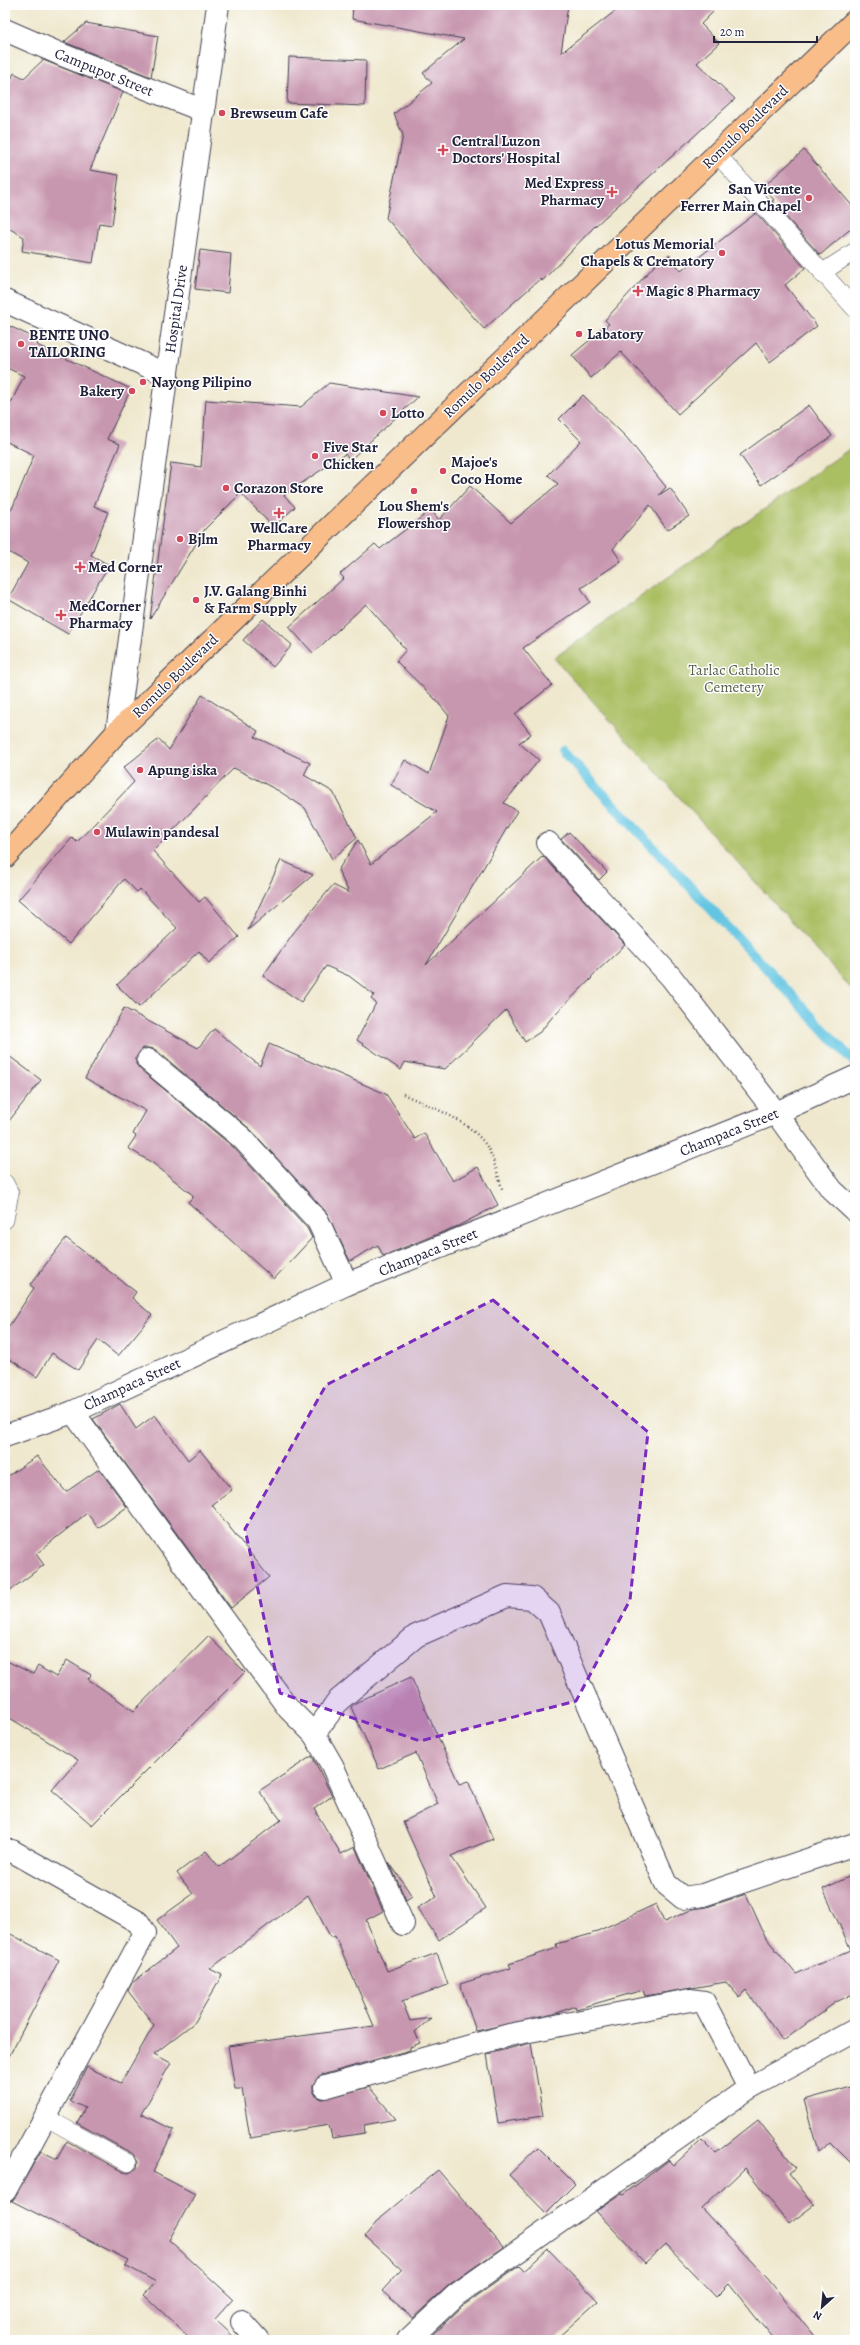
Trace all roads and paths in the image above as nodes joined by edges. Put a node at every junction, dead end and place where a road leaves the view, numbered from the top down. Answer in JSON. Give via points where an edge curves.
{"nodes":[{"id":1,"x":218,"y":5,"type":"edge"},
{"id":2,"x":855,"y":21,"type":"edge"},
{"id":3,"x":5,"y":30,"type":"edge"},
{"id":4,"x":204,"y":111,"type":"junction"},
{"id":5,"x":717,"y":154,"type":"junction"},
{"id":6,"x":855,"y":251,"type":"edge"},
{"id":7,"x":823,"y":275,"type":"junction"},
{"id":8,"x":5,"y":301,"type":"edge"},
{"id":9,"x":855,"y":309,"type":"edge"},
{"id":10,"x":167,"y":375,"type":"junction"},
{"id":11,"x":117,"y":732,"type":"junction"},
{"id":12,"x":548,"y":843,"type":"dead end"},
{"id":13,"x":5,"y":857,"type":"edge"},
{"id":14,"x":148,"y":1060,"type":"dead end"},
{"id":15,"x":855,"y":1078,"type":"edge"},
{"id":16,"x":403,"y":1094,"type":"dead end"},
{"id":17,"x":783,"y":1110,"type":"junction"},
{"id":18,"x":5,"y":1183,"type":"edge"},
{"id":19,"x":855,"y":1211,"type":"edge"},
{"id":20,"x":512,"y":1218,"type":"junction"},
{"id":21,"x":5,"y":1220,"type":"edge"},
{"id":22,"x":347,"y":1284,"type":"junction"},
{"id":23,"x":73,"y":1412,"type":"junction"},
{"id":24,"x":5,"y":1436,"type":"edge"},
{"id":25,"x":314,"y":1734,"type":"junction"},
{"id":26,"x":855,"y":1844,"type":"edge"},
{"id":27,"x":5,"y":1852,"type":"edge"},
{"id":28,"x":403,"y":1924,"type":"dead end"},
{"id":29,"x":855,"y":2030,"type":"edge"},
{"id":30,"x":325,"y":2087,"type":"dead end"},
{"id":31,"x":749,"y":2088,"type":"junction"},
{"id":32,"x":45,"y":2117,"type":"junction"},
{"id":33,"x":128,"y":2163,"type":"dead end"},
{"id":34,"x":5,"y":2191,"type":"edge"},
{"id":35,"x":242,"y":2322,"type":"dead end"},
{"id":36,"x":258,"y":2340,"type":"edge"},
{"id":37,"x":408,"y":2340,"type":"edge"}],
"edges":[{"from":1,"to":4,"type":"street","name":"Hospital Drive"},
{"from":2,"to":5,"type":"highway","name":"Romulo Boulevard"},
{"from":3,"to":4,"type":"street","name":"Campupot Street"},
{"from":4,"to":10,"type":"street","name":"Hospital Drive"},
{"from":5,"to":7,"type":"lane"},
{"from":5,"to":11,"type":"highway","name":"Romulo Boulevard"},
{"from":6,"to":7,"type":"lane"},
{"from":7,"to":9,"type":"lane"},
{"from":8,"to":10,"type":"street"},
{"from":10,"to":11,"type":"street","name":"Hospital Drive"},
{"from":11,"to":13,"type":"highway","name":"Romulo Boulevard"},
{"from":12,"to":17,"type":"street","via":[[671,976]]},
{"from":14,"to":22,"type":"street","via":[[242,1138],[318,1221]]},
{"from":15,"to":17,"type":"street","name":"Champaca Street"},
{"from":16,"to":20,"type":"path","via":[[454,1119],[473,1132],[486,1146]]},
{"from":17,"to":19,"type":"street","via":[[832,1190]]},
{"from":17,"to":20,"type":"street","name":"Champaca Street"},
{"from":18,"to":21,"type":"lane","via":[[10,1194]]},
{"from":20,"to":22,"type":"street","name":"Champaca Street"},
{"from":22,"to":23,"type":"street","name":"Champaca Street"},
{"from":23,"to":24,"type":"street","name":"Champaca Street"},
{"from":23,"to":25,"type":"street","via":[[289,1710]]},
{"from":25,"to":26,"type":"street","via":[[339,1700],[416,1636],[507,1596],[532,1598],[549,1613],[666,1884],[684,1898],[703,1895]]},
{"from":25,"to":28,"type":"street","via":[[332,1765]]},
{"from":27,"to":32,"type":"street","via":[[12,1851],[138,1922],[144,1932]]},
{"from":29,"to":31,"type":"street"},
{"from":30,"to":31,"type":"street","via":[[509,2035],[690,2000],[704,2002]]},
{"from":31,"to":37,"type":"street","via":[[456,2296]]},
{"from":32,"to":33,"type":"lane"},
{"from":32,"to":34,"type":"street"},
{"from":35,"to":36,"type":"street"}]}
